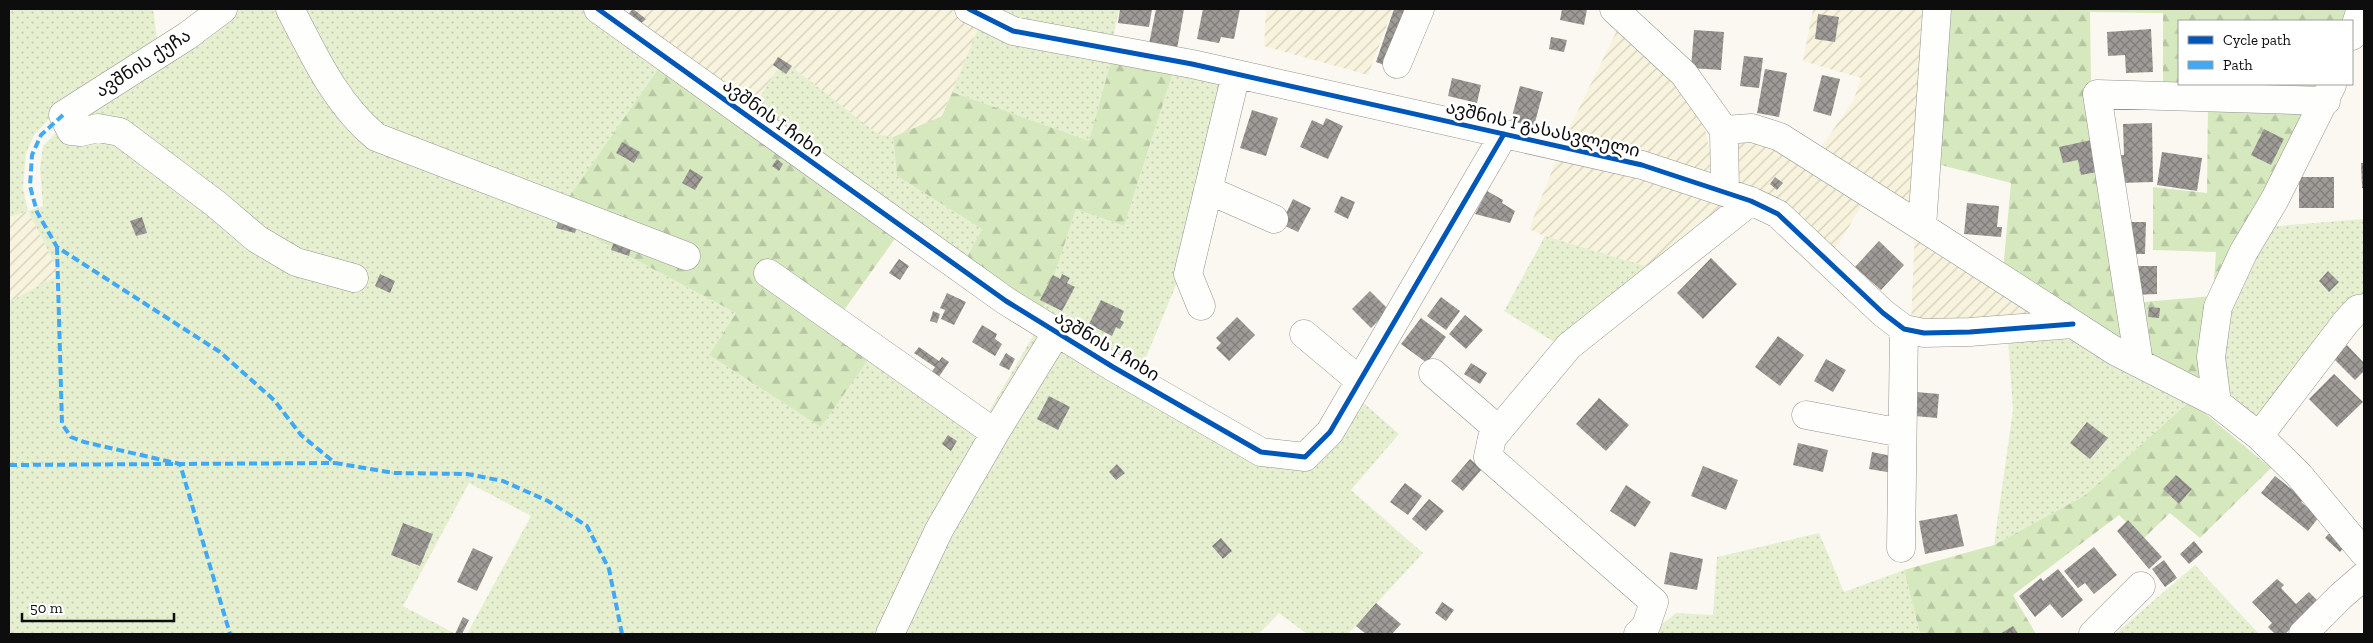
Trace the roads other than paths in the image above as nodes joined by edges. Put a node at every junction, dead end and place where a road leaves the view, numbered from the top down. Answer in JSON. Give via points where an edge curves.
{"nodes":[{"id":1,"x":223,"y":9,"type":"edge"},
{"id":2,"x":290,"y":9,"type":"edge"},
{"id":3,"x":598,"y":9,"type":"edge"},
{"id":4,"x":969,"y":9,"type":"edge"},
{"id":5,"x":1420,"y":9,"type":"edge"},
{"id":6,"x":1614,"y":9,"type":"edge"},
{"id":7,"x":1937,"y":9,"type":"edge"},
{"id":8,"x":2362,"y":9,"type":"edge"},
{"id":9,"x":2353,"y":33,"type":"edge"},
{"id":10,"x":1397,"y":64,"type":"dead end"},
{"id":11,"x":1236,"y":74,"type":"junction"},
{"id":12,"x":2329,"y":92,"type":"edge"},
{"id":13,"x":1724,"y":130,"type":"junction"},
{"id":14,"x":1504,"y":134,"type":"junction"},
{"id":15,"x":1208,"y":190,"type":"junction"},
{"id":16,"x":1725,"y":192,"type":"junction"},
{"id":17,"x":1751,"y":201,"type":"junction"},
{"id":18,"x":1274,"y":219,"type":"dead end"},
{"id":19,"x":1922,"y":227,"type":"junction"},
{"id":20,"x":686,"y":256,"type":"dead end"},
{"id":21,"x":768,"y":272,"type":"dead end"},
{"id":22,"x":354,"y":278,"type":"dead end"},
{"id":23,"x":1201,"y":306,"type":"dead end"},
{"id":24,"x":2364,"y":308,"type":"edge"},
{"id":25,"x":2073,"y":324,"type":"junction"},
{"id":26,"x":1904,"y":329,"type":"junction"},
{"id":27,"x":1057,"y":332,"type":"junction"},
{"id":28,"x":1304,"y":334,"type":"dead end"},
{"id":29,"x":2139,"y":363,"type":"junction"},
{"id":30,"x":1433,"y":373,"type":"dead end"},
{"id":31,"x":1360,"y":381,"type":"junction"},
{"id":32,"x":2217,"y":403,"type":"junction"},
{"id":33,"x":1806,"y":415,"type":"dead end"},
{"id":34,"x":1499,"y":430,"type":"junction"},
{"id":35,"x":995,"y":432,"type":"junction"},
{"id":36,"x":1902,"y":433,"type":"junction"},
{"id":37,"x":2259,"y":436,"type":"junction"},
{"id":38,"x":1901,"y":548,"type":"dead end"},
{"id":39,"x":2364,"y":553,"type":"edge"},
{"id":40,"x":2364,"y":576,"type":"edge"},
{"id":41,"x":2141,"y":586,"type":"dead end"},
{"id":42,"x":890,"y":634,"type":"edge"},
{"id":43,"x":1638,"y":634,"type":"edge"},
{"id":44,"x":2093,"y":634,"type":"edge"},
{"id":45,"x":2303,"y":634,"type":"edge"}],
"edges":[{"from":1,"to":22,"type":"street","name":"ავშნის ქუჩა","via":[[188,36],[63,116],[71,130],[81,132],[98,128],[120,132],[257,239],[296,262]]},
{"from":2,"to":20,"type":"street","via":[[324,76],[358,122],[376,137]]},
{"from":3,"to":27,"type":"street","name":"ავშნის I ჩიხი","via":[[1006,301]]},
{"from":4,"to":11,"type":"street","name":"ავშნის I გასასვლელი","via":[[1013,31]]},
{"from":5,"to":10,"type":"street"},
{"from":6,"to":13,"type":"street","via":[[1684,74]]},
{"from":7,"to":19,"type":"street"},
{"from":8,"to":9,"type":"street"},
{"from":11,"to":14,"type":"street","name":"ავშნის I გასასვლელი"},
{"from":11,"to":15,"type":"street"},
{"from":12,"to":29,"type":"street","via":[[2097,94]]},
{"from":12,"to":32,"type":"street","via":[[2275,199],[2243,253],[2218,307],[2212,357]]},
{"from":13,"to":16,"type":"street"},
{"from":13,"to":19,"type":"street","via":[[1752,128],[1780,138]]},
{"from":14,"to":16,"type":"street","name":"ავშნის I გასასვლელი","via":[[1642,165]]},
{"from":14,"to":31,"type":"street","name":"ავშნის I ჩიხი"},
{"from":15,"to":18,"type":"street"},
{"from":15,"to":23,"type":"street","via":[[1188,274]]},
{"from":16,"to":17,"type":"street","name":"ავშნის I გასასვლელი"},
{"from":17,"to":26,"type":"street","name":"ავშნის I გასასვლელი","via":[[1778,214]]},
{"from":17,"to":34,"type":"street","via":[[1569,346]]},
{"from":19,"to":25,"type":"street"},
{"from":21,"to":35,"type":"street"},
{"from":24,"to":37,"type":"street","via":[[2358,309],[2346,322]]},
{"from":25,"to":26,"type":"street","name":"ავშნის I გასასვლელი","via":[[1970,332],[1924,333]]},
{"from":25,"to":29,"type":"street"},
{"from":26,"to":36,"type":"street"},
{"from":27,"to":31,"type":"street","name":"ავშნის I ჩიხი","via":[[1261,452],[1305,457],[1330,432]]},
{"from":27,"to":35,"type":"street"},
{"from":28,"to":31,"type":"street"},
{"from":29,"to":32,"type":"street"},
{"from":30,"to":34,"type":"street"},
{"from":32,"to":37,"type":"street"},
{"from":33,"to":36,"type":"street"},
{"from":34,"to":43,"type":"street","via":[[1492,438],[1488,457],[1654,602],[1646,626]]},
{"from":35,"to":42,"type":"street","via":[[939,530]]},
{"from":36,"to":38,"type":"street"},
{"from":37,"to":39,"type":"street","via":[[2299,475]]},
{"from":40,"to":45,"type":"street"},
{"from":41,"to":44,"type":"street"}]}
